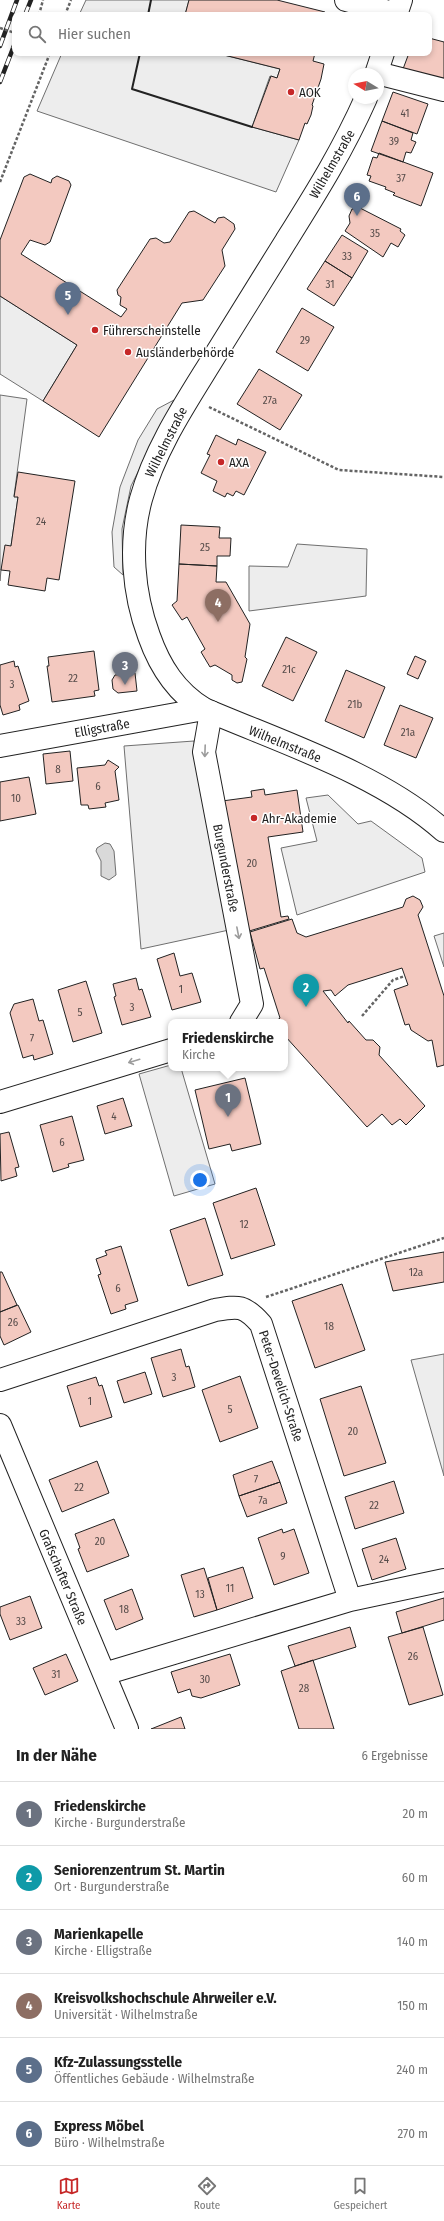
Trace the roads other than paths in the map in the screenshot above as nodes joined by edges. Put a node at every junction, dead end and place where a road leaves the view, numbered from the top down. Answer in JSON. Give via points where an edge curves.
{"nodes":[{"id":1,"x":346,"y":0,"type":"edge"},
{"id":2,"x":398,"y":10,"type":"edge"},
{"id":3,"x":379,"y":67,"type":"edge"},
{"id":4,"x":444,"y":90,"type":"edge"},
{"id":5,"x":363,"y":104,"type":"edge"},
{"id":6,"x":208,"y":711,"type":"junction"},
{"id":7,"x":0,"y":746,"type":"edge"},
{"id":8,"x":444,"y":831,"type":"edge"},
{"id":9,"x":243,"y":1019,"type":"edge"},
{"id":10,"x":168,"y":1051,"type":"edge"},
{"id":11,"x":0,"y":1102,"type":"edge"},
{"id":12,"x":0,"y":1380,"type":"edge"},
{"id":13,"x":0,"y":1425,"type":"edge"},
{"id":14,"x":444,"y":1580,"type":"edge"},
{"id":15,"x":350,"y":1600,"type":"junction"},
{"id":16,"x":104,"y":1674,"type":"junction"},
{"id":17,"x":127,"y":1729,"type":"edge"}],
"edges":[{"from":1,"to":2,"type":"street"},
{"from":3,"to":4,"type":"street"},
{"from":5,"to":6,"type":"street","name":"Wilhelmstraße","via":[[348,139],[324,181],[189,397],[147,480],[137,520],[134,553],[140,604],[156,655],[168,676],[181,693]]},
{"from":6,"to":7,"type":"street","name":"Elligstraße"},
{"from":6,"to":8,"type":"street","name":"Wilhelmstraße","via":[[378,785],[418,810]]},
{"from":6,"to":9,"type":"street","name":"Burgunderstraße","one_way":true,"via":[[204,752],[252,1004]]},
{"from":10,"to":11,"type":"street","one_way":true},
{"from":12,"to":15,"type":"street","name":"Peter-Develich-Straße","via":[[215,1310],[237,1306],[249,1310],[261,1324]]},
{"from":13,"to":16,"type":"street","name":"Grafschafter Straße"},
{"from":14,"to":15,"type":"street"},
{"from":15,"to":16,"type":"street"},
{"from":16,"to":17,"type":"street","name":"Grafschafter Straße"}]}
